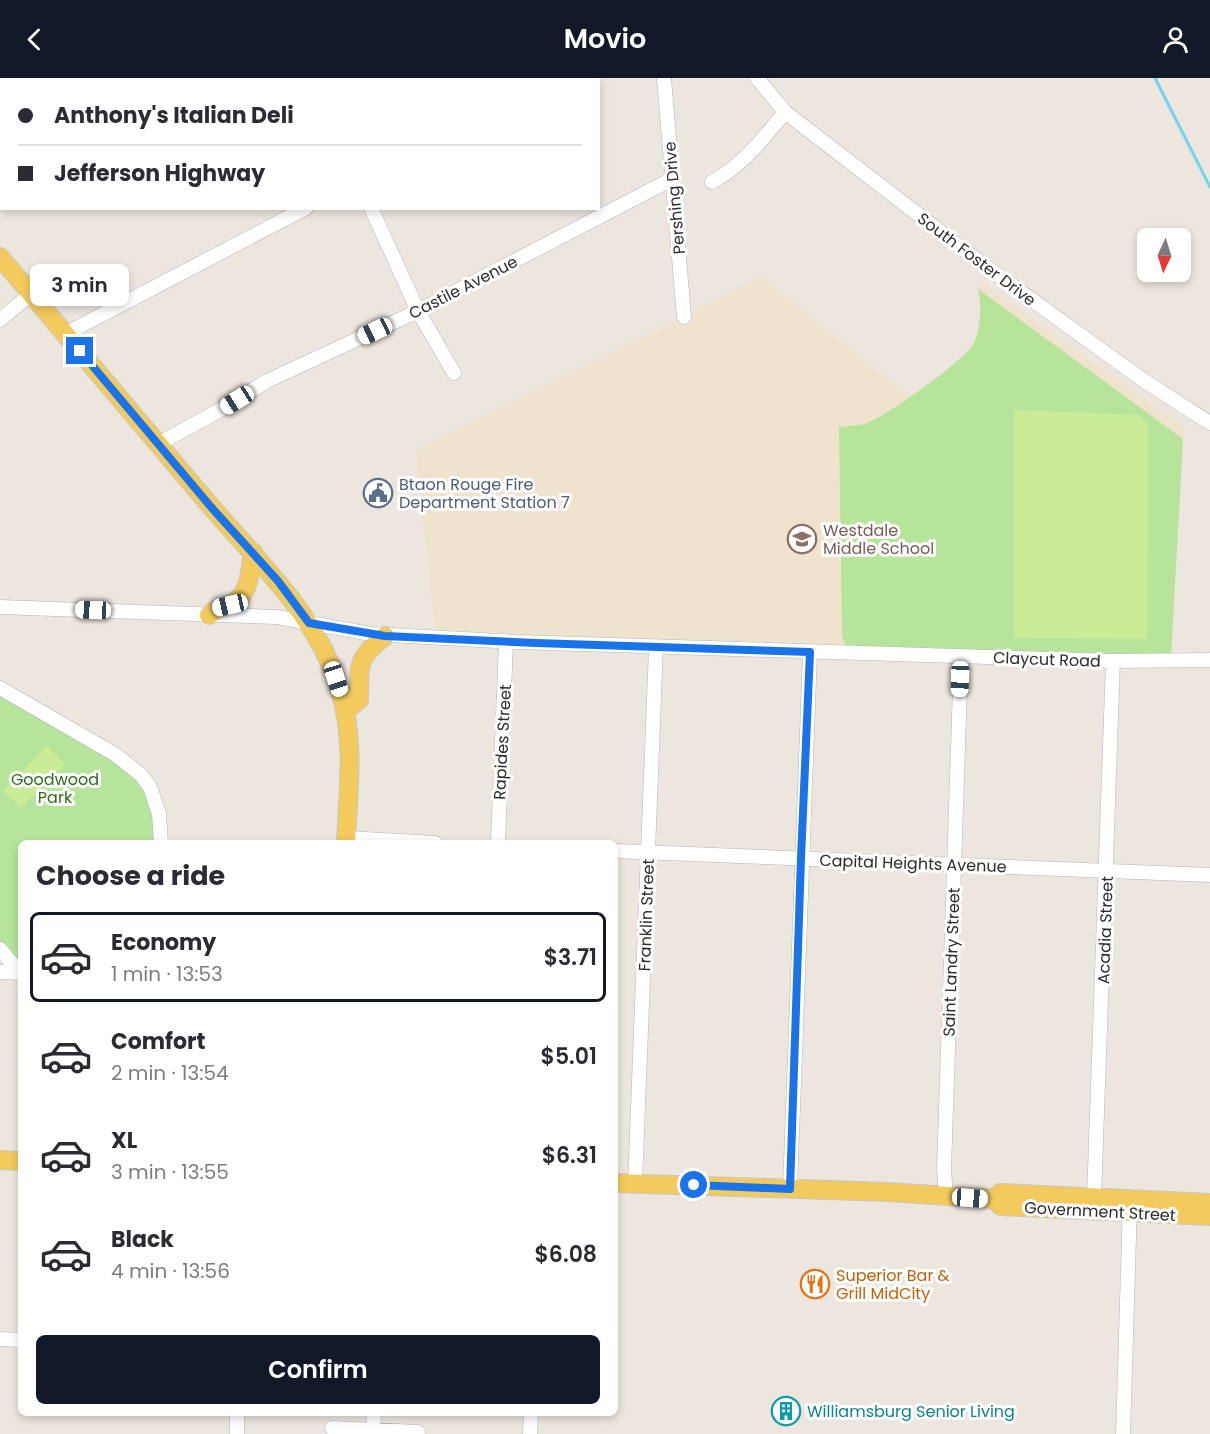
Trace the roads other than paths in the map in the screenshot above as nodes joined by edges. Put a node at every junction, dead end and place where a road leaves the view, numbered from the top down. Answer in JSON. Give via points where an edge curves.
{"nodes":[{"id":1,"x":664,"y":78,"type":"edge"},
{"id":2,"x":757,"y":78,"type":"edge"},
{"id":3,"x":785,"y":112,"type":"junction"},
{"id":4,"x":672,"y":179,"type":"junction"},
{"id":5,"x":712,"y":182,"type":"dead end"},
{"id":6,"x":302,"y":210,"type":"edge"},
{"id":7,"x":372,"y":210,"type":"edge"},
{"id":8,"x":0,"y":257,"type":"edge"},
{"id":9,"x":31,"y":294,"type":"junction"},
{"id":10,"x":418,"y":311,"type":"junction"},
{"id":11,"x":684,"y":317,"type":"dead end"},
{"id":12,"x":0,"y":320,"type":"edge"},
{"id":13,"x":65,"y":334,"type":"junction"},
{"id":14,"x":454,"y":373,"type":"dead end"},
{"id":15,"x":1210,"y":423,"type":"edge"},
{"id":16,"x":159,"y":444,"type":"junction"},
{"id":17,"x":253,"y":552,"type":"junction"},
{"id":18,"x":0,"y":607,"type":"edge"},
{"id":19,"x":209,"y":615,"type":"junction"},
{"id":20,"x":309,"y":623,"type":"junction"},
{"id":21,"x":385,"y":636,"type":"junction"},
{"id":22,"x":506,"y":642,"type":"junction"},
{"id":23,"x":656,"y":647,"type":"junction"},
{"id":24,"x":810,"y":652,"type":"junction"},
{"id":25,"x":961,"y":657,"type":"junction"},
{"id":26,"x":1210,"y":660,"type":"edge"},
{"id":27,"x":1113,"y":661,"type":"junction"},
{"id":28,"x":0,"y":688,"type":"edge"},
{"id":29,"x":345,"y":711,"type":"junction"},
{"id":30,"x":161,"y":840,"type":"edge"},
{"id":31,"x":346,"y":840,"type":"edge"},
{"id":32,"x":498,"y":840,"type":"edge"},
{"id":33,"x":618,"y":851,"type":"edge"},
{"id":34,"x":649,"y":852,"type":"junction"},
{"id":35,"x":801,"y":858,"type":"junction"},
{"id":36,"x":955,"y":865,"type":"junction"},
{"id":37,"x":1107,"y":871,"type":"junction"},
{"id":38,"x":1210,"y":875,"type":"edge"},
{"id":39,"x":0,"y":949,"type":"edge"},
{"id":40,"x":18,"y":971,"type":"edge"},
{"id":41,"x":0,"y":972,"type":"edge"},
{"id":42,"x":18,"y":973,"type":"edge"},
{"id":43,"x":0,"y":1160,"type":"edge"},
{"id":44,"x":18,"y":1161,"type":"edge"},
{"id":45,"x":618,"y":1183,"type":"edge"},
{"id":46,"x":635,"y":1183,"type":"junction"},
{"id":47,"x":790,"y":1189,"type":"junction"},
{"id":48,"x":946,"y":1196,"type":"junction"},
{"id":49,"x":1094,"y":1198,"type":"junction"},
{"id":50,"x":993,"y":1199,"type":"junction"},
{"id":51,"x":1210,"y":1203,"type":"edge"},
{"id":52,"x":1130,"y":1206,"type":"junction"},
{"id":53,"x":1048,"y":1208,"type":"junction"},
{"id":54,"x":1210,"y":1216,"type":"edge"},
{"id":55,"x":0,"y":1339,"type":"edge"},
{"id":56,"x":18,"y":1340,"type":"edge"},
{"id":57,"x":237,"y":1416,"type":"edge"},
{"id":58,"x":374,"y":1416,"type":"edge"},
{"id":59,"x":531,"y":1416,"type":"edge"},
{"id":60,"x":332,"y":1428,"type":"dead end"},
{"id":61,"x":373,"y":1430,"type":"junction"},
{"id":62,"x":418,"y":1432,"type":"dead end"},
{"id":63,"x":237,"y":1434,"type":"edge"},
{"id":64,"x":530,"y":1434,"type":"edge"},
{"id":65,"x":1123,"y":1434,"type":"edge"}],
"edges":[{"from":1,"to":4,"type":"street","name":"Pershing Drive"},
{"from":2,"to":3,"type":"street","name":"South Foster Drive"},
{"from":3,"to":5,"type":"street","via":[[752,152]]},
{"from":3,"to":15,"type":"street","name":"South Foster Drive","via":[[981,263],[1143,380]]},
{"from":4,"to":10,"type":"street","name":"Castile Avenue"},
{"from":4,"to":11,"type":"street","name":"Pershing Drive"},
{"from":6,"to":13,"type":"street"},
{"from":7,"to":10,"type":"street"},
{"from":8,"to":9,"type":"main road"},
{"from":9,"to":12,"type":"street"},
{"from":9,"to":13,"type":"main road"},
{"from":10,"to":14,"type":"street"},
{"from":10,"to":16,"type":"street","name":"Castile Avenue","via":[[267,381]]},
{"from":13,"to":16,"type":"main road"},
{"from":16,"to":17,"type":"main road"},
{"from":17,"to":19,"type":"main road","via":[[249,580],[238,601]]},
{"from":17,"to":20,"type":"main road"},
{"from":18,"to":19,"type":"street","name":"Claycut Road"},
{"from":19,"to":20,"type":"street","name":"Claycut Road","via":[[277,617]]},
{"from":20,"to":21,"type":"street","name":"Claycut Road"},
{"from":20,"to":29,"type":"main road","via":[[331,665]]},
{"from":21,"to":22,"type":"street","name":"Claycut Road"},
{"from":21,"to":29,"type":"main road","via":[[361,660],[359,700]]},
{"from":22,"to":23,"type":"street","name":"Claycut Road"},
{"from":22,"to":32,"type":"street","name":"Rapides Street"},
{"from":23,"to":24,"type":"street","name":"Claycut Road"},
{"from":23,"to":34,"type":"street","name":"Franklin Street"},
{"from":24,"to":25,"type":"street","name":"Claycut Road"},
{"from":24,"to":35,"type":"street"},
{"from":25,"to":27,"type":"street","name":"Claycut Road"},
{"from":25,"to":36,"type":"street","name":"Saint Landry Street"},
{"from":26,"to":27,"type":"street","name":"Claycut Road"},
{"from":27,"to":37,"type":"street","name":"Acadia Street"},
{"from":28,"to":30,"type":"street","via":[[116,755],[141,776],[150,787],[159,814]]},
{"from":29,"to":31,"type":"main road","via":[[350,754]]},
{"from":33,"to":34,"type":"street","name":"Capital Heights Avenue"},
{"from":34,"to":35,"type":"street","name":"Capital Heights Avenue"},
{"from":34,"to":46,"type":"street","name":"Franklin Street"},
{"from":35,"to":36,"type":"street","name":"Capital Heights Avenue"},
{"from":35,"to":47,"type":"street"},
{"from":36,"to":37,"type":"street","name":"Capital Heights Avenue"},
{"from":36,"to":48,"type":"street","name":"Saint Landry Street"},
{"from":37,"to":38,"type":"street","name":"Capital Heights Avenue"},
{"from":37,"to":49,"type":"street","name":"Acadia Street"},
{"from":39,"to":40,"type":"street"},
{"from":41,"to":42,"type":"street"},
{"from":43,"to":44,"type":"main road"},
{"from":45,"to":46,"type":"main road","name":"Government Street"},
{"from":46,"to":47,"type":"main road","name":"Government Street"},
{"from":47,"to":48,"type":"main road","name":"Government Street"},
{"from":48,"to":50,"type":"main road","name":"Government Street"},
{"from":49,"to":50,"type":"main road","name":"Government Street","via":[[1000,1193]]},
{"from":49,"to":52,"type":"main road","name":"Government Street"},
{"from":49,"to":53,"type":"main road","via":[[1086,1206],[1055,1204]]},
{"from":50,"to":53,"type":"main road","name":"Government Street","via":[[1000,1206]]},
{"from":51,"to":52,"type":"main road","name":"Government Street"},
{"from":52,"to":53,"type":"main road","name":"Government Street"},
{"from":52,"to":54,"type":"main road","name":"Government Street"},
{"from":52,"to":65,"type":"street"},
{"from":55,"to":56,"type":"street"},
{"from":57,"to":63,"type":"street"},
{"from":58,"to":61,"type":"street"},
{"from":59,"to":64,"type":"street"},
{"from":60,"to":61,"type":"street"},
{"from":61,"to":62,"type":"street"}]}
